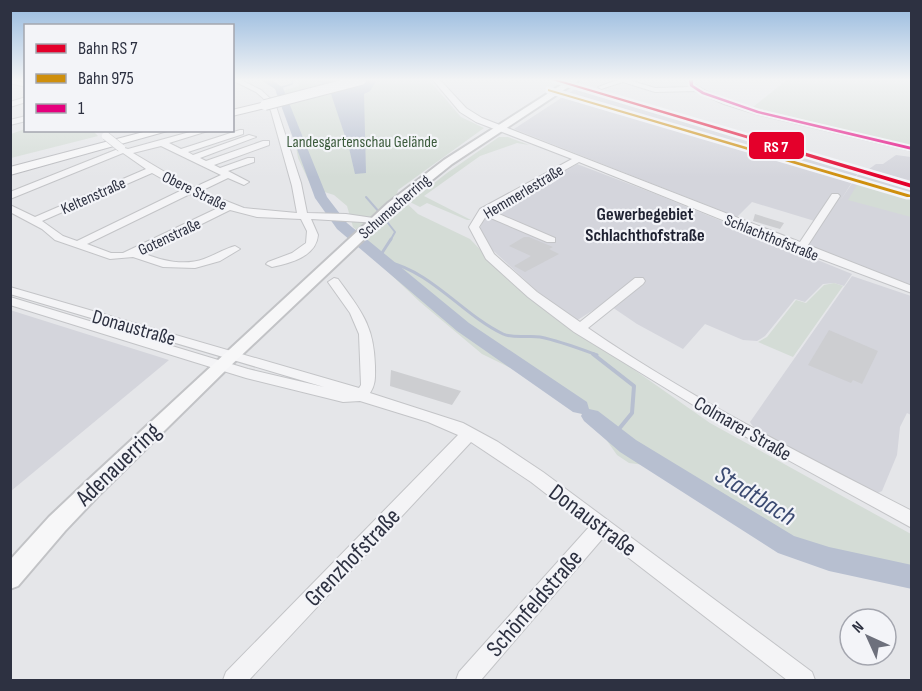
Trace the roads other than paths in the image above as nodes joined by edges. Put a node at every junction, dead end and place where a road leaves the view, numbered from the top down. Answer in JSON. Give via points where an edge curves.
{"nodes":[{"id":1,"x":272,"y":112,"type":"edge"},
{"id":2,"x":467,"y":112,"type":"edge"},
{"id":3,"x":524,"y":112,"type":"edge"},
{"id":4,"x":767,"y":112,"type":"edge"},
{"id":5,"x":498,"y":129,"type":"junction"},
{"id":6,"x":236,"y":130,"type":"edge"},
{"id":7,"x":146,"y":132,"type":"edge"},
{"id":8,"x":195,"y":132,"type":"edge"},
{"id":9,"x":231,"y":132,"type":"edge"},
{"id":10,"x":103,"y":133,"type":"edge"},
{"id":11,"x":164,"y":137,"type":"edge"},
{"id":12,"x":252,"y":137,"type":"junction"},
{"id":13,"x":901,"y":147,"type":"junction"},
{"id":14,"x":912,"y":149,"type":"edge"},
{"id":15,"x":124,"y":150,"type":"junction"},
{"id":16,"x":180,"y":152,"type":"junction"},
{"id":17,"x":912,"y":156,"type":"edge"},
{"id":18,"x":193,"y":158,"type":"junction"},
{"id":19,"x":251,"y":160,"type":"dead end"},
{"id":20,"x":577,"y":160,"type":"junction"},
{"id":21,"x":207,"y":164,"type":"junction"},
{"id":22,"x":10,"y":169,"type":"edge"},
{"id":23,"x":153,"y":169,"type":"junction"},
{"id":24,"x":224,"y":173,"type":"junction"},
{"id":25,"x":244,"y":182,"type":"dead end"},
{"id":26,"x":193,"y":190,"type":"junction"},
{"id":27,"x":10,"y":196,"type":"edge"},
{"id":28,"x":835,"y":196,"type":"dead end"},
{"id":29,"x":228,"y":207,"type":"junction"},
{"id":30,"x":10,"y":208,"type":"edge"},
{"id":31,"x":484,"y":211,"type":"junction"},
{"id":32,"x":303,"y":216,"type":"junction"},
{"id":33,"x":378,"y":219,"type":"junction"},
{"id":34,"x":34,"y":221,"type":"junction"},
{"id":35,"x":474,"y":227,"type":"joint"},
{"id":36,"x":551,"y":240,"type":"dead end"},
{"id":37,"x":76,"y":245,"type":"junction"},
{"id":38,"x":801,"y":248,"type":"junction"},
{"id":39,"x":235,"y":249,"type":"dead end"},
{"id":40,"x":134,"y":253,"type":"junction"},
{"id":41,"x":272,"y":264,"type":"dead end"},
{"id":42,"x":639,"y":280,"type":"dead end"},
{"id":43,"x":334,"y":282,"type":"dead end"},
{"id":44,"x":10,"y":290,"type":"edge"},
{"id":45,"x":912,"y":290,"type":"edge"},
{"id":46,"x":10,"y":301,"type":"edge"},
{"id":47,"x":579,"y":329,"type":"junction"},
{"id":48,"x":226,"y":360,"type":"junction"},
{"id":49,"x":361,"y":396,"type":"junction"},
{"id":50,"x":469,"y":434,"type":"junction"},
{"id":51,"x":912,"y":520,"type":"edge"},
{"id":52,"x":602,"y":526,"type":"junction"},
{"id":53,"x":10,"y":578,"type":"edge"},
{"id":54,"x":234,"y":681,"type":"edge"},
{"id":55,"x":467,"y":681,"type":"edge"},
{"id":56,"x":804,"y":681,"type":"edge"}],
"edges":[{"from":1,"to":32,"type":"street","via":[[281,124]]},
{"from":2,"to":5,"type":"street","name":"Schlachthofstraße"},
{"from":3,"to":5,"type":"main road","name":"Schumacherring"},
{"from":4,"to":13,"type":"street"},
{"from":5,"to":20,"type":"street","name":"Schlachthofstraße"},
{"from":5,"to":33,"type":"main road","name":"Schumacherring","via":[[428,176]]},
{"from":6,"to":12,"type":"street"},
{"from":7,"to":22,"type":"highway"},
{"from":8,"to":11,"type":"street"},
{"from":9,"to":16,"type":"street"},
{"from":10,"to":15,"type":"street","name":"Obere Straße","bridge":true},
{"from":11,"to":15,"type":"street"},
{"from":11,"to":16,"type":"street"},
{"from":11,"to":22,"type":"highway"},
{"from":12,"to":18,"type":"street"},
{"from":12,"to":21,"type":"street","via":[[266,143]]},
{"from":13,"to":14,"type":"street"},
{"from":13,"to":17,"type":"street","via":[[902,153]]},
{"from":15,"to":23,"type":"street","name":"Obere Straße"},
{"from":15,"to":27,"type":"street"},
{"from":16,"to":18,"type":"street"},
{"from":18,"to":21,"type":"street"},
{"from":19,"to":24,"type":"street"},
{"from":20,"to":31,"type":"street","name":"Hemmerlestraße"},
{"from":20,"to":38,"type":"street","name":"Schlachthofstraße"},
{"from":21,"to":24,"type":"street"},
{"from":23,"to":26,"type":"street","name":"Obere Straße"},
{"from":23,"to":34,"type":"street","name":"Keltenstraße"},
{"from":24,"to":25,"type":"street"},
{"from":24,"to":26,"type":"street"},
{"from":26,"to":29,"type":"street","name":"Obere Straße"},
{"from":26,"to":37,"type":"street"},
{"from":28,"to":38,"type":"street"},
{"from":29,"to":32,"type":"street","name":"Obere Straße","via":[[256,214]]},
{"from":29,"to":40,"type":"street","name":"Gotenstraße"},
{"from":30,"to":34,"type":"street","name":"Gotenstraße"},
{"from":31,"to":35,"type":"street","name":"Hemmerlestraße"},
{"from":31,"to":36,"type":"street"},
{"from":32,"to":33,"type":"street","name":"Obere Straße"},
{"from":32,"to":41,"type":"street","via":[[313,230],[310,245]]},
{"from":33,"to":48,"type":"main road","name":"Schumacherring"},
{"from":34,"to":37,"type":"street","name":"Gotenstraße"},
{"from":35,"to":47,"type":"street","name":"Colmarer Straße","via":[[478,242],[488,254],[532,295]]},
{"from":37,"to":40,"type":"street","name":"Gotenstraße","via":[[110,256]]},
{"from":38,"to":45,"type":"street","name":"Schlachthofstraße"},
{"from":39,"to":40,"type":"street","via":[[195,265],[161,262]]},
{"from":42,"to":47,"type":"street"},
{"from":43,"to":49,"type":"street","via":[[366,334],[368,385]]},
{"from":44,"to":48,"type":"street","name":"Donaustraße"},
{"from":46,"to":48,"type":"street","name":"Donaustraße"},
{"from":47,"to":51,"type":"street","name":"Colmarer Straße","via":[[712,411]]},
{"from":48,"to":49,"type":"street","name":"Donaustraße","via":[[343,397]]},
{"from":48,"to":53,"type":"main road","name":"Adenauerring","via":[[57,524]]},
{"from":49,"to":50,"type":"street","name":"Donaustraße","via":[[425,415]]},
{"from":50,"to":52,"type":"street","name":"Donaustraße","via":[[514,461]]},
{"from":50,"to":54,"type":"street","name":"Grenzhofstraße"},
{"from":52,"to":55,"type":"street","name":"Schönfeldstraße"},
{"from":52,"to":56,"type":"street","name":"Donaustraße"}]}
